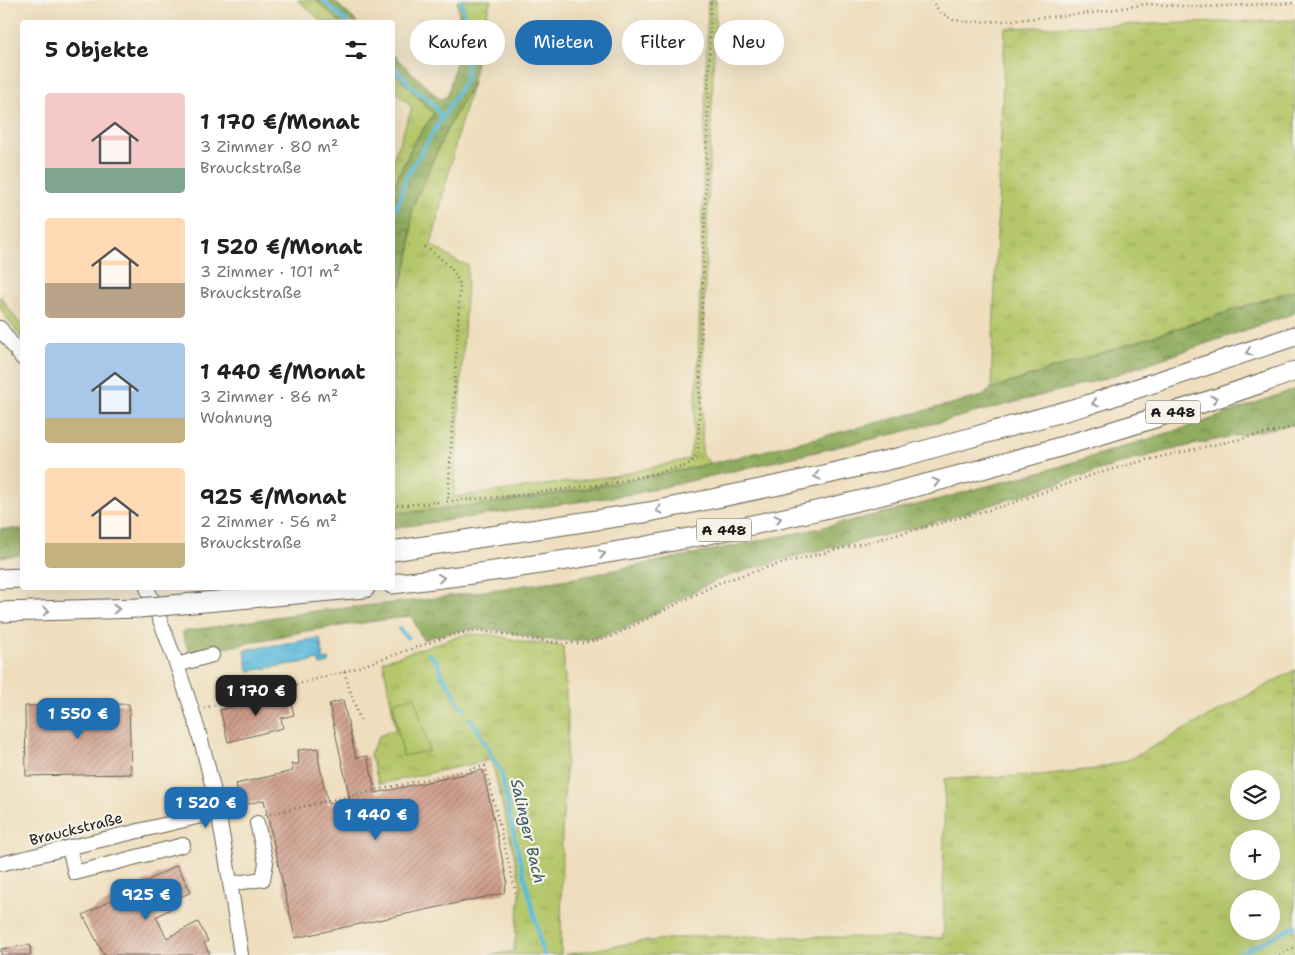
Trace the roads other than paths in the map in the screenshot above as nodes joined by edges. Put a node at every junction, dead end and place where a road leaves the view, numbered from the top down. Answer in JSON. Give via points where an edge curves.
{"nodes":[{"id":1,"x":0,"y":328,"type":"edge"},
{"id":2,"x":1295,"y":336,"type":"edge"},
{"id":3,"x":20,"y":355,"type":"edge"},
{"id":4,"x":1295,"y":371,"type":"edge"},
{"id":5,"x":395,"y":551,"type":"edge"},
{"id":6,"x":20,"y":578,"type":"edge"},
{"id":7,"x":0,"y":579,"type":"edge"},
{"id":8,"x":395,"y":584,"type":"edge"},
{"id":9,"x":148,"y":590,"type":"edge"},
{"id":10,"x":341,"y":590,"type":"edge"},
{"id":11,"x":0,"y":612,"type":"edge"},
{"id":12,"x":212,"y":656,"type":"dead end"},
{"id":13,"x":177,"y":664,"type":"junction"},
{"id":14,"x":218,"y":812,"type":"junction"},
{"id":15,"x":257,"y":823,"type":"road end"},
{"id":16,"x":182,"y":845,"type":"dead end"},
{"id":17,"x":69,"y":848,"type":"junction"},
{"id":18,"x":0,"y":864,"type":"edge"},
{"id":19,"x":230,"y":884,"type":"junction"},
{"id":20,"x":241,"y":955,"type":"edge"}],
"edges":[{"from":1,"to":3,"type":"street"},
{"from":2,"to":5,"type":"highway","number":"A 448","one_way":true,"via":[[1087,405],[892,459],[658,510]]},
{"from":8,"to":4,"type":"highway","number":"A 448","one_way":true,"via":[[642,547],[905,490],[1176,412]]},
{"from":6,"to":7,"type":"highway"},
{"from":9,"to":13,"type":"street"},
{"from":11,"to":10,"type":"highway","one_way":true,"bridge":true,"via":[[139,608]]},
{"from":12,"to":13,"type":"street"},
{"from":13,"to":14,"type":"street"},
{"from":14,"to":17,"type":"street","name":"Brauckstraße"},
{"from":14,"to":19,"type":"street"},
{"from":15,"to":19,"type":"street","via":[[266,864],[263,879]]},
{"from":16,"to":17,"type":"street","via":[[75,873]]},
{"from":17,"to":18,"type":"street","name":"Brauckstraße"},
{"from":19,"to":20,"type":"street"}]}
